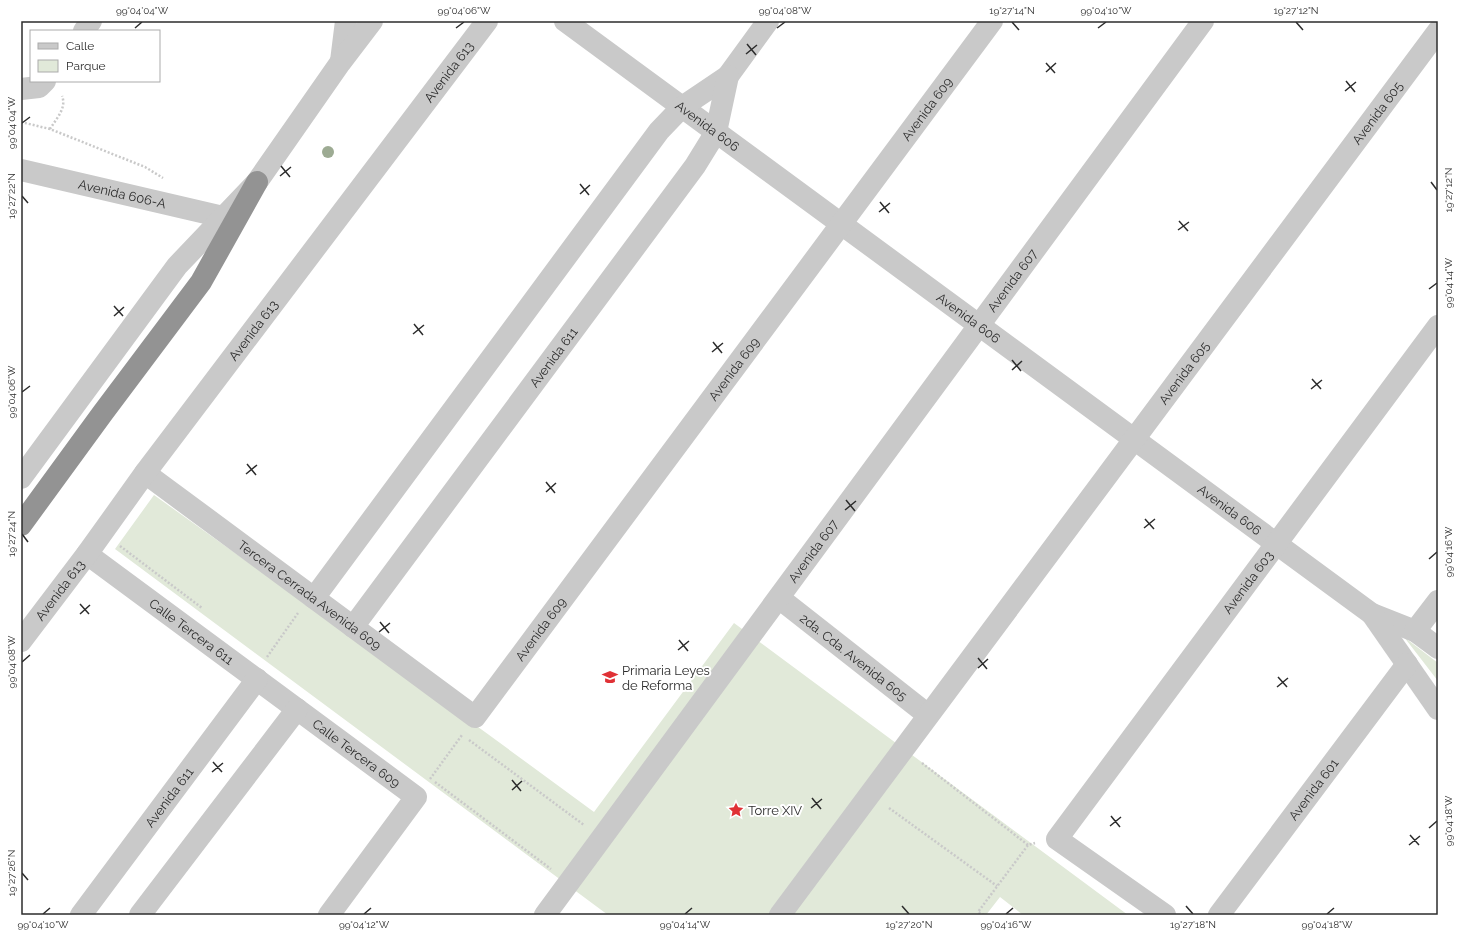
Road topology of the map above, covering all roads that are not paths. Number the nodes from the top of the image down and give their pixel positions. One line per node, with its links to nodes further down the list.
1 (91, 21): 9 (street)
2 (346, 21): 11 (street)
3 (372, 21): 11 (street)
4 (487, 21): 22 (street, Avenida 613)
5 (565, 21): 13 (street, Avenida 606)
6 (768, 21): 12 (street, Avenida 611)
7 (992, 21): 18 (street, Avenida 609)
8 (1203, 21): 19 (street, Avenida 607)
9 (85, 30)
10 (1438, 31): 21 (street, Avenida 605)
11 (340, 63): 16 (street)
12 (728, 76): 13 (street, Avenida 611); 14 (street, Avenida 611)
13 (682, 107): 14 (street, Avenida 606); 27 (street, Avenida 611)
14 (716, 132): 18 (street, Avenida 606); 31 (street, Avenida 611)
15 (21, 170): 17 (street, Avenida 606-A)
16 (257, 182): 17 (street); 24 (highway)
17 (224, 217): 23 (street)
18 (841, 224): 19 (street, Avenida 606); 40 (street, Avenida 609)
19 (979, 325): 21 (street, Avenida 606); 28 (street, Avenida 607)
20 (1438, 326): 25 (street, Avenida 603)
21 (1134, 439): 25 (street, Avenida 606); 39 (street, Avenida 605)
22 (145, 473): 26 (street, Avenida 613); 27 (street, Tercera Cerrada Avenida 609)
23 (21, 478)
24 (21, 525)
25 (1276, 543): 30 (street, Avenida 606); 46 (street, Avenida 603)
26 (87, 554): 33 (street, Avenida 613); 36 (street, Calle Tercera 611)
27 (314, 598): 31 (street, Tercera Cerrada Avenida 609)
28 (779, 598): 39 (street, 2da. Cda. Avenida 605); 44 (street, Avenida 607)
29 (1438, 601): 32 (street)
30 (1372, 614): 32 (street, Avenida 606); 35 (street, Avenida 606)
31 (353, 627): 40 (street, Tercera Cerrada Avenida 609)
32 (1415, 631): 34 (street, Avenida 606)
33 (21, 641)
34 (1438, 648)
35 (1407, 664): 38 (street, Avenida 606); 47 (street, Avenida 601)
36 (257, 679): 37 (street, Calle Tercera 611); 41 (street, Avenida 611)
37 (297, 709): 42 (street); 43 (street, Calle Tercera 609)
38 (1438, 709)
39 (928, 715): 45 (street, Avenida 605)
40 (475, 718)
41 (81, 915)
42 (140, 915)
43 (329, 915)
44 (545, 915)
45 (780, 915)
46 (1165, 915)
47 (1219, 915)

